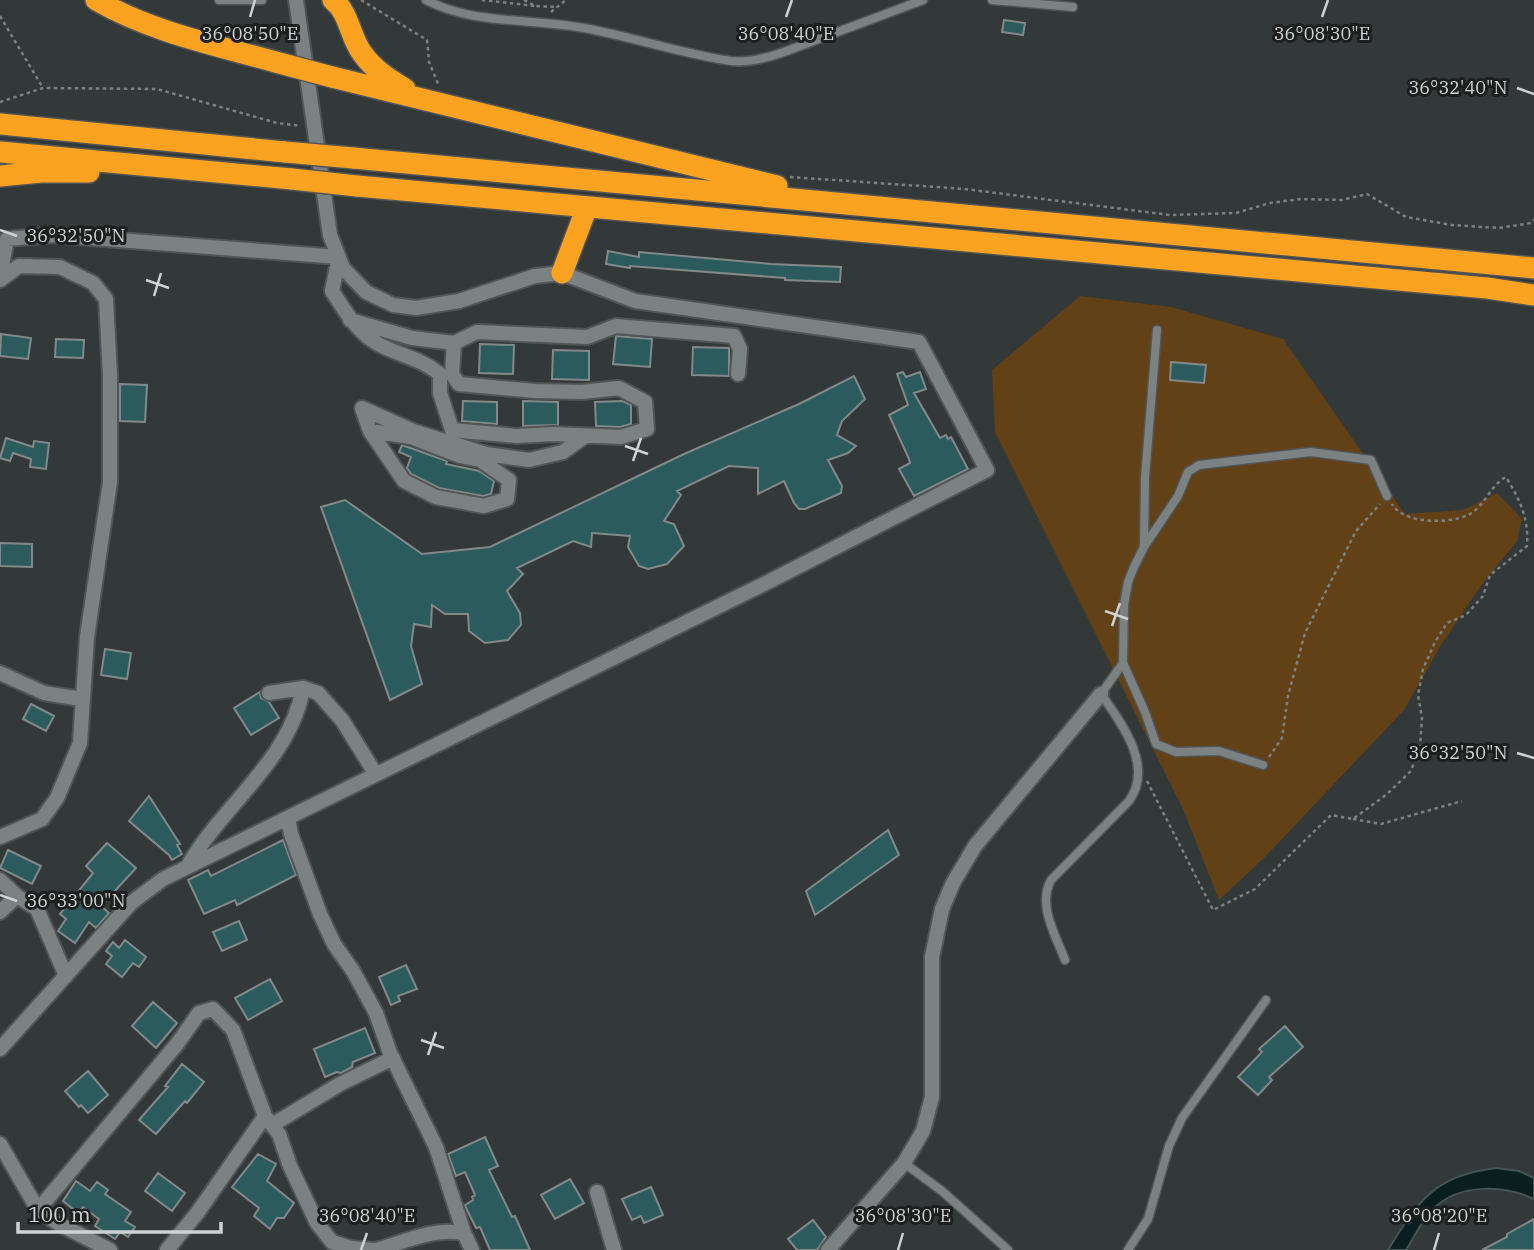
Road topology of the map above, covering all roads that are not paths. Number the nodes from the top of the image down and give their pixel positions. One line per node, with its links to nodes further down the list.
1 (96, 0): 10 (highway, bridge)
2 (219, 0): 3 (lane)
3 (262, 0)
4 (296, 0): 18 (street)
5 (333, 0): 10 (highway)
6 (426, 0): 7 (lane)
7 (923, 0)
8 (992, 0): 9 (lane)
9 (1073, 6)
10 (418, 98): 16 (highway)
11 (0, 124): 16 (highway, bridge)
12 (0, 152): 14 (highway)
13 (0, 176): 14 (highway)
14 (285, 179): 15 (highway, bridge)
15 (587, 207): 20 (highway); 22 (highway)
16 (1116, 228): 19 (highway)
17 (4, 241): 18 (street); 21 (street)
18 (339, 257): 20 (street); 23 (street)
19 (1534, 268)
20 (562, 273): 38 (street)
21 (0, 278): 36 (street)
22 (1534, 295)
23 (350, 320): 25 (street); 28 (street)
24 (1157, 330): 30 (lane)
25 (454, 343): 26 (street); 28 (street)
26 (738, 374)
27 (370, 431): 27 (street); 28 (street)
28 (585, 436)
29 (1387, 496): 30 (lane)
30 (1144, 547): 31 (lane)
31 (1123, 663): 35 (lane); 37 (lane)
32 (0, 673): 36 (street)
33 (303, 688): 34 (street); 38 (street); 41 (street)
34 (269, 693)
35 (1101, 694): 45 (lane); 52 (street)
36 (81, 699): 40 (street)
37 (1263, 765)
38 (375, 773): 39 (street)
39 (288, 818): 41 (street); 49 (street)
40 (1, 838)
41 (189, 864): 46 (street)
42 (0, 880): 43 (street)
43 (17, 896): 44 (street); 46 (street)
44 (0, 912)
45 (1065, 960)
46 (65, 976): 48 (street)
47 (1266, 1000): 63 (lane)
48 (0, 1049)
49 (393, 1058): 50 (street); 55 (street)
50 (269, 1120): 54 (street); 57 (street); 58 (street)
51 (0, 1144): 54 (street)
52 (904, 1163): 61 (street); 62 (lane)
53 (597, 1192): 60 (street)
54 (38, 1210): 56 (street)
55 (464, 1233): 58 (street); 59 (street)
56 (110, 1250)
57 (167, 1250)
58 (375, 1250)
59 (472, 1250)
60 (614, 1250)
61 (828, 1250)
62 (1008, 1250)
63 (1128, 1250)

